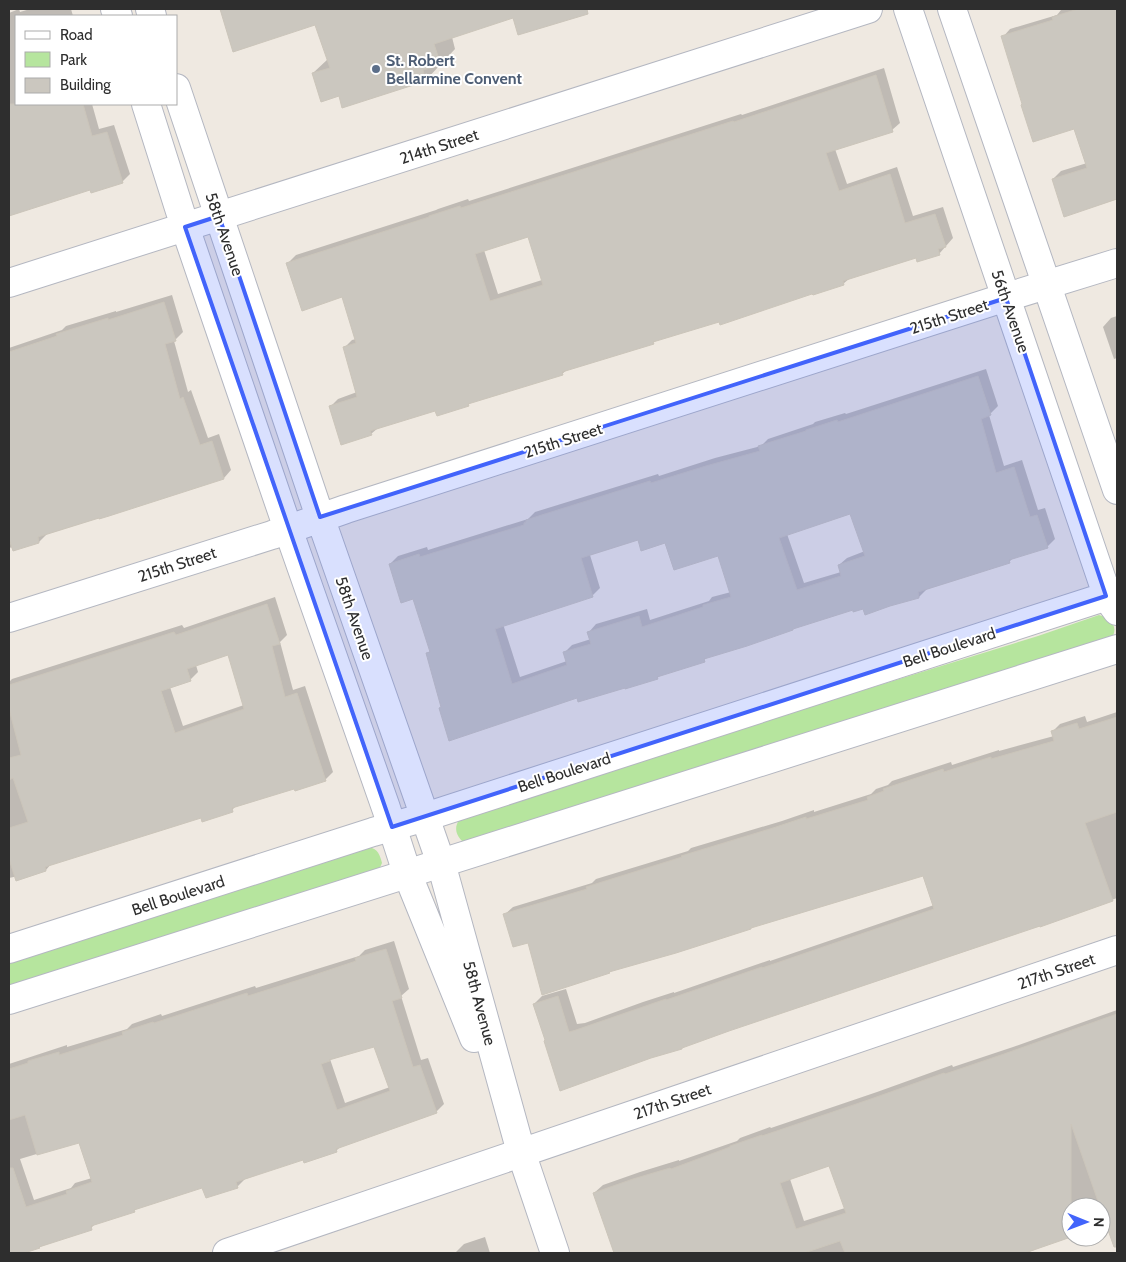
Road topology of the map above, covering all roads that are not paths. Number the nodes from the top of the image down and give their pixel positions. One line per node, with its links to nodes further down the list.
1 (868, 9): 6 (street, 214th Street)
2 (908, 9): 11 (street, 56th Avenue)
3 (952, 9): 10 (street)
4 (178, 94): 6 (street, 58th Avenue)
5 (146, 105): 7 (street, 58th Avenue)
6 (219, 216): 7 (street, 214th Street); 13 (street, 58th Avenue)
7 (185, 227): 9 (street, 214th Street); 14 (street, 58th Avenue)
8 (1117, 263): 10 (street, 215th Street)
9 (9, 283)
10 (1047, 285): 11 (street, 215th Street); 12 (street)
11 (1006, 298): 13 (street, 215th Street); 15 (street, 56th Avenue)
12 (1117, 490)
13 (320, 518): 14 (street, 215th Street); 18 (street, 58th Avenue)
14 (288, 529): 16 (street, 215th Street); 19 (street, 58th Avenue)
15 (1114, 600): 18 (street, Bell Boulevard)
16 (9, 618)
17 (1117, 649): 20 (street)
18 (425, 817): 19 (street, Bell Boulevard); 20 (street, 58th Avenue)
19 (392, 826): 21 (street, 58th Avenue); 22 (street, Bell Boulevard)
20 (441, 862): 21 (street); 25 (street, 58th Avenue)
21 (407, 874): 24 (street); 25 (street, 58th Avenue)
22 (9, 949)
23 (1117, 950): 25 (street, 217th Street)
24 (9, 1000)
25 (521, 1152): 26 (street, 217th Street); 27 (street, 58th Avenue)
26 (227, 1253)
27 (555, 1253)

